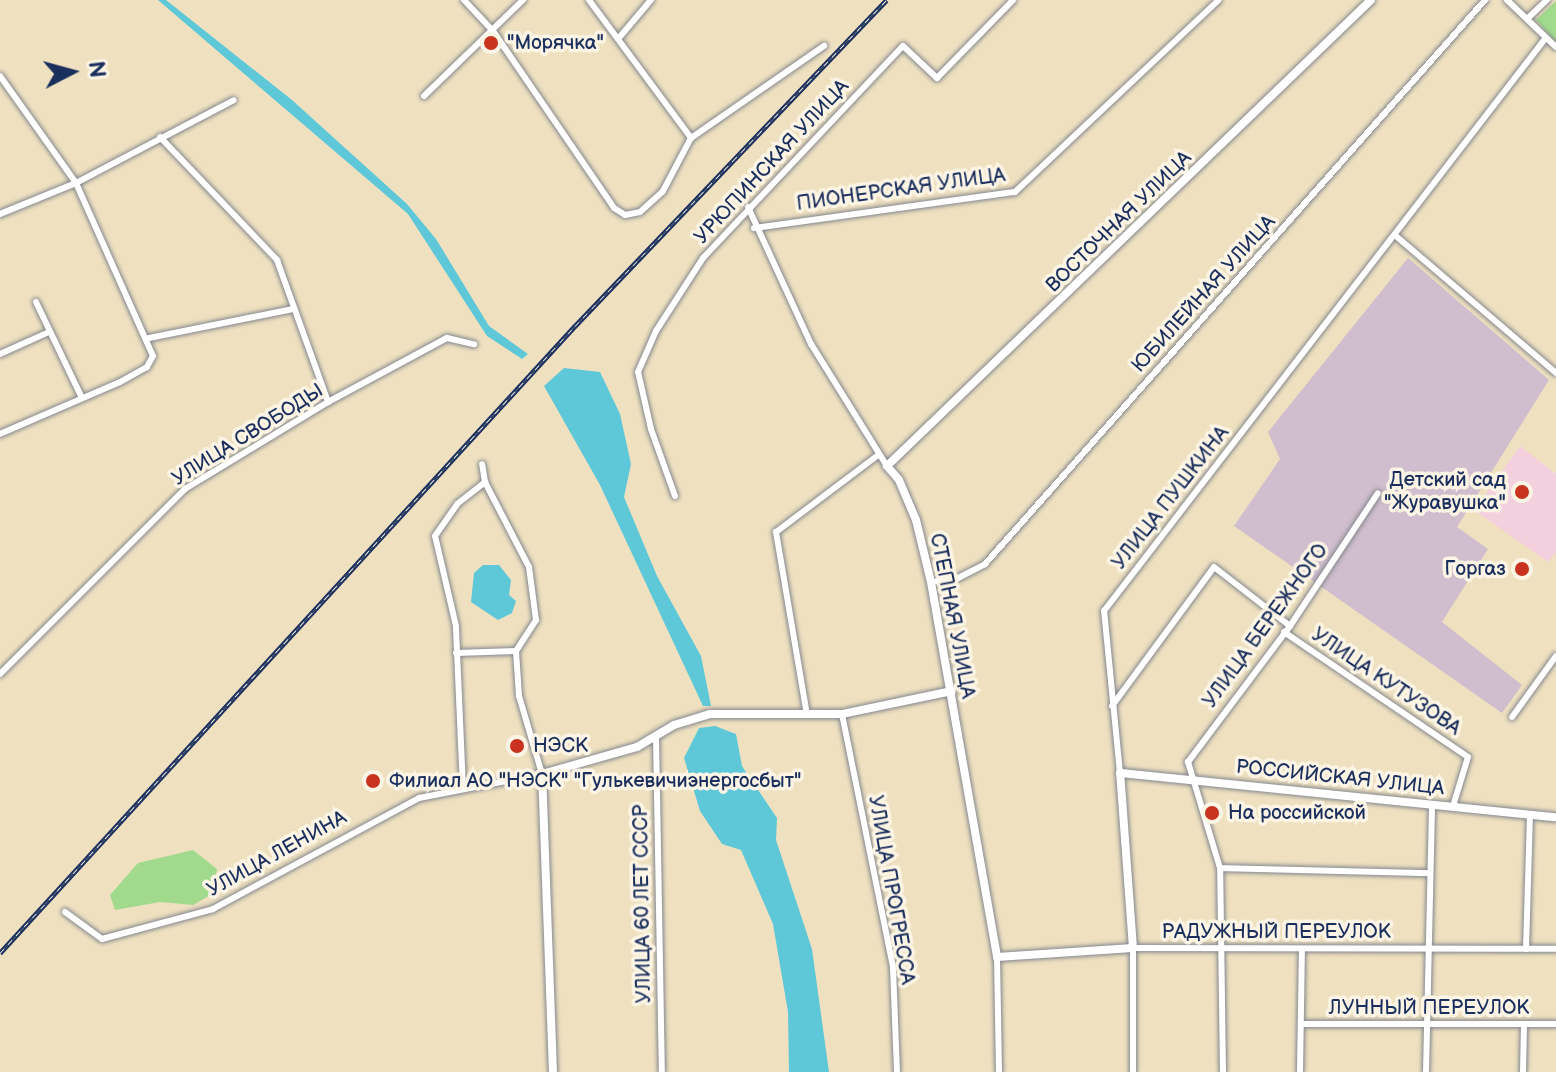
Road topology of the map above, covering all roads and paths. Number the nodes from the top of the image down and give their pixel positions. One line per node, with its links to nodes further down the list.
1 (464, 0): 12 (street)
2 (523, 0): 12 (street)
3 (589, 0): 13 (street)
4 (651, 0): 13 (street)
5 (1013, 0): 23 (street, УРЮПИНСКАЯ УЛИЦА)
6 (1219, 0): 25 (street, ПИОНЕРСКАЯ УЛИЦА)
7 (1371, 0): 39 (street, ВОСТОЧНАЯ УЛИЦА)
8 (1485, 0): 43 (street, ЮБИЛЕЙНАЯ УЛИЦА)
9 (1507, 0): 11 (street)
10 (1547, 0): 11 (street)
11 (1527, 19): 14 (street)
12 (493, 31): 18 (street); 21 (street)
13 (618, 39): 21 (street)
14 (1545, 39): 16 (street); 26 (street, УЛИЦА ПУШКИНА)
15 (824, 46): 21 (street)
16 (1556, 47)
17 (0, 76): 22 (street)
18 (424, 96)
19 (234, 100): 20 (street)
20 (160, 137): 22 (street); 28 (street)
21 (691, 138)
22 (76, 183): 24 (street); 30 (street)
23 (748, 207): 25 (street, СТЕПНАЯ УЛИЦА); 42 (street, УРЮПИНСКАЯ УЛИЦА)
24 (0, 214)
25 (754, 228): 37 (street, СТЕПНАЯ УЛИЦА)
26 (1397, 237): 33 (street); 51 (street, УЛИЦА ПУШКИНА)
27 (36, 302): 29 (street)
28 (293, 309): 30 (street); 35 (street)
29 (49, 332): 32 (street); 34 (street)
30 (149, 338): 34 (street)
31 (474, 344): 35 (street, УЛИЦА СВОБОДЫ)
32 (0, 354)
33 (1556, 373)
34 (82, 398): 36 (street)
35 (328, 402): 49 (street, УЛИЦА СВОБОДЫ)
36 (0, 434)
37 (877, 456): 39 (street, СТЕПНАЯ УЛИЦА); 53 (street)
38 (482, 464): 40 (street)
39 (887, 466): 43 (street, СТЕПНАЯ УЛИЦА)
40 (485, 482): 46 (street); 47 (street)
41 (1378, 493): 44 (street, УЛИЦА БЕРЕЖНОГО)
42 (675, 496)
43 (931, 582): 50 (street, СТЕПНАЯ УЛИЦА)
44 (1290, 626): 45 (street, УЛИЦА БЕРЕЖНОГО); 51 (street, УЛИЦА КУТУЗОВА)
45 (1284, 632): 58 (street, УЛИЦА БЕРЕЖНОГО); 61 (street, УЛИЦА КУТУЗОВА)
46 (516, 651): 47 (street); 57 (street)
47 (456, 653): 59 (street)
48 (1556, 656): 54 (street)
49 (0, 674)
50 (952, 691): 52 (street, УЛИЦА ЛЕНИНА); 73 (street, СТЕПНАЯ УЛИЦА)
51 (1112, 706): 56 (street, УЛИЦА ПУШКИНА)
52 (842, 714): 53 (street, УЛИЦА ЛЕНИНА); 80 (street, УЛИЦА ПРОГРЕССА)
53 (808, 717): 55 (street, УЛИЦА ЛЕНИНА)
54 (1512, 717)
55 (656, 736): 57 (street, УЛИЦА ЛЕНИНА); 79 (street, УЛИЦА 60 ЛЕТ СССР)
56 (1120, 773): 58 (street, РОССИЙСКАЯ УЛИЦА); 67 (street, УЛИЦА ПУШКИНА)
57 (542, 774): 59 (street, УЛИЦА ЛЕНИНА); 78 (street)
58 (1189, 779): 60 (street, РОССИЙСКАЯ УЛИЦА); 64 (street)
59 (463, 789): 66 (street, УЛИЦА ЛЕНИНА)
60 (1432, 804): 61 (street, РОССИЙСКАЯ УЛИЦА); 65 (street)
61 (1453, 806): 62 (street, РОССИЙСКАЯ УЛИЦА)
62 (1530, 814): 63 (street, РОССИЙСКАЯ УЛИЦА); 71 (street)
63 (1555, 815)
64 (1220, 868): 65 (street); 68 (street)
65 (1428, 873): 69 (street)
66 (65, 912)
67 (1133, 948): 68 (street, РАДУЖНЫЙ ПЕРЕУЛОК); 73 (street, РАДУЖНЫЙ ПЕРЕУЛОК); 82 (street, УЛИЦА ПУШКИНА)
68 (1223, 948): 70 (street, РАДУЖНЫЙ ПЕРЕУЛОК); 83 (street)
69 (1427, 948): 70 (street, РАДУЖНЫЙ ПЕРЕУЛОК); 71 (street, РАДУЖНЫЙ ПЕРЕУЛОК); 75 (street)
70 (1302, 949): 74 (street)
71 (1526, 949): 72 (street, РАДУЖНЫЙ ПЕРЕУЛОК)
72 (1556, 949)
73 (997, 957): 81 (street, СТЕПНАЯ УЛИЦА)
74 (1301, 1024): 75 (street, ЛУННЫЙ ПЕРЕУЛОК); 84 (street)
75 (1426, 1024): 76 (street, ЛУННЫЙ ПЕРЕУЛОК); 85 (street)
76 (1524, 1024): 77 (street, ЛУННЫЙ ПЕРЕУЛОК); 86 (street)
77 (1556, 1024)
78 (553, 1072)
79 (662, 1072)
80 (897, 1072)
81 (999, 1072)
82 (1133, 1072)
83 (1223, 1072)
84 (1300, 1072)
85 (1426, 1072)
86 (1523, 1072)

